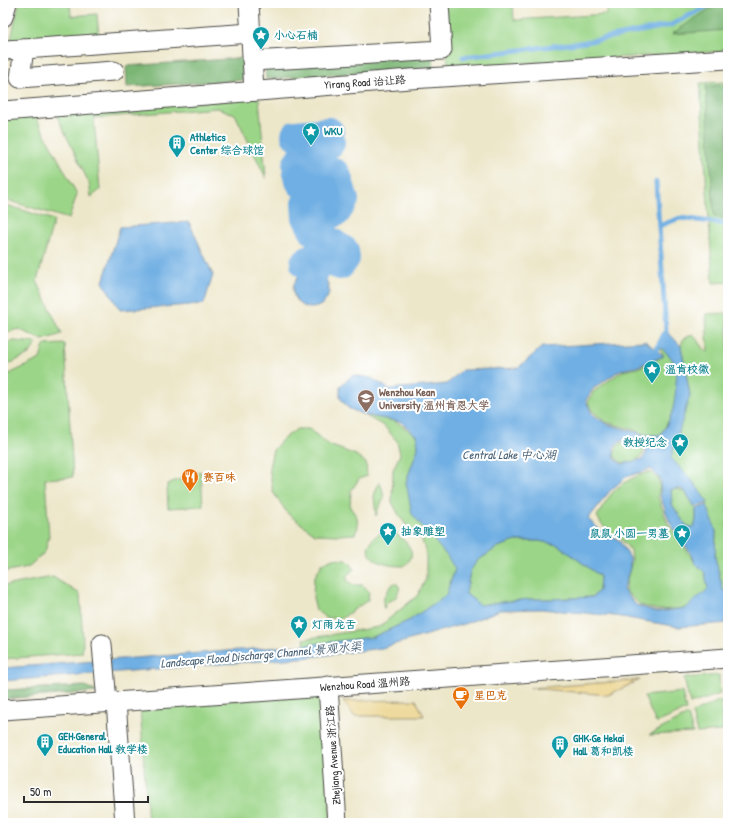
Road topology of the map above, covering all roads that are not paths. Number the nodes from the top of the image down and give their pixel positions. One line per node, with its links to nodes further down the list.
1 (7, 3): 4 (street)
2 (249, 3): 5 (street)
3 (439, 3): 9 (street)
4 (3, 17)
5 (251, 33): 6 (street); 9 (street)
6 (24, 49): 7 (street); 10 (street)
7 (3, 50)
8 (728, 59): 11 (street, Yirang Road 诒让路)
9 (252, 62): 11 (street)
10 (114, 71)
11 (254, 91): 12 (street, Yirang Road 诒让路)
12 (3, 111)
13 (102, 644): 16 (street)
14 (728, 658): 15 (street, Wenzhou Road 温州路)
15 (328, 686): 16 (street, Wenzhou Road 温州路); 19 (street, Zhejiang Avenue 浙江路)
16 (110, 702): 17 (street, Wenzhou Road 温州路); 18 (street)
17 (3, 710)
18 (125, 823)
19 (337, 823)

